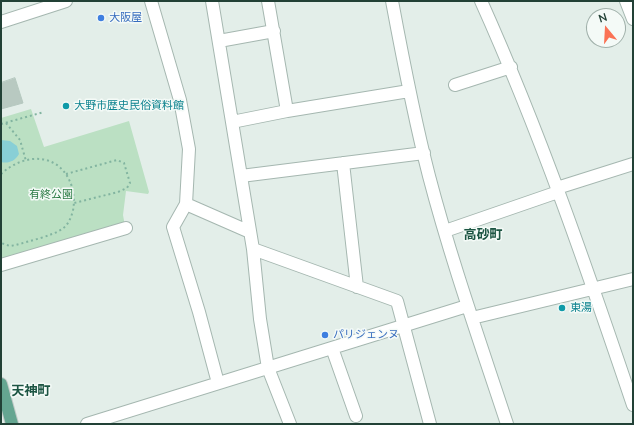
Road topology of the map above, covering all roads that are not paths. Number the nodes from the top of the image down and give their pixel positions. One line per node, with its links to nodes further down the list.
1 (66, 1): 9 (street)
2 (151, 1): 22 (street)
3 (212, 1): 11 (street)
4 (268, 1): 10 (street)
5 (392, 1): 14 (street)
6 (481, 1): 12 (street)
7 (626, 1): 8 (street)
8 (633, 19)
9 (1, 22)
10 (274, 32): 11 (street); 15 (street)
11 (219, 42): 16 (street)
12 (511, 67): 13 (street); 21 (street)
13 (455, 85)
14 (409, 91): 15 (street); 17 (street)
15 (287, 111): 16 (street)
16 (232, 122): 20 (street)
17 (424, 153): 18 (street); 24 (street)
18 (343, 164): 20 (street); 29 (street)
19 (633, 164): 21 (street)
20 (241, 176): 25 (street)
21 (557, 190): 24 (street); 30 (street)
22 (186, 204): 25 (street); 36 (street)
23 (126, 228): 27 (street)
24 (445, 231): 31 (street)
25 (250, 232): 26 (street)
26 (253, 249): 29 (street); 35 (street)
27 (1, 265)
28 (633, 279): 30 (street)
29 (357, 287): 33 (street)
30 (594, 289): 32 (street); 38 (street)
31 (467, 306): 32 (street); 33 (street)
32 (472, 318): 44 (street)
33 (404, 325): 34 (street); 43 (street)
34 (332, 348): 35 (street); 39 (street)
35 (268, 368): 36 (street); 42 (street)
36 (218, 383): 41 (street)
37 (1, 384): 40 (main road)
38 (633, 405)
39 (356, 416)
40 (12, 424)
41 (87, 424)
42 (290, 424)
43 (430, 424)
44 (507, 424)

